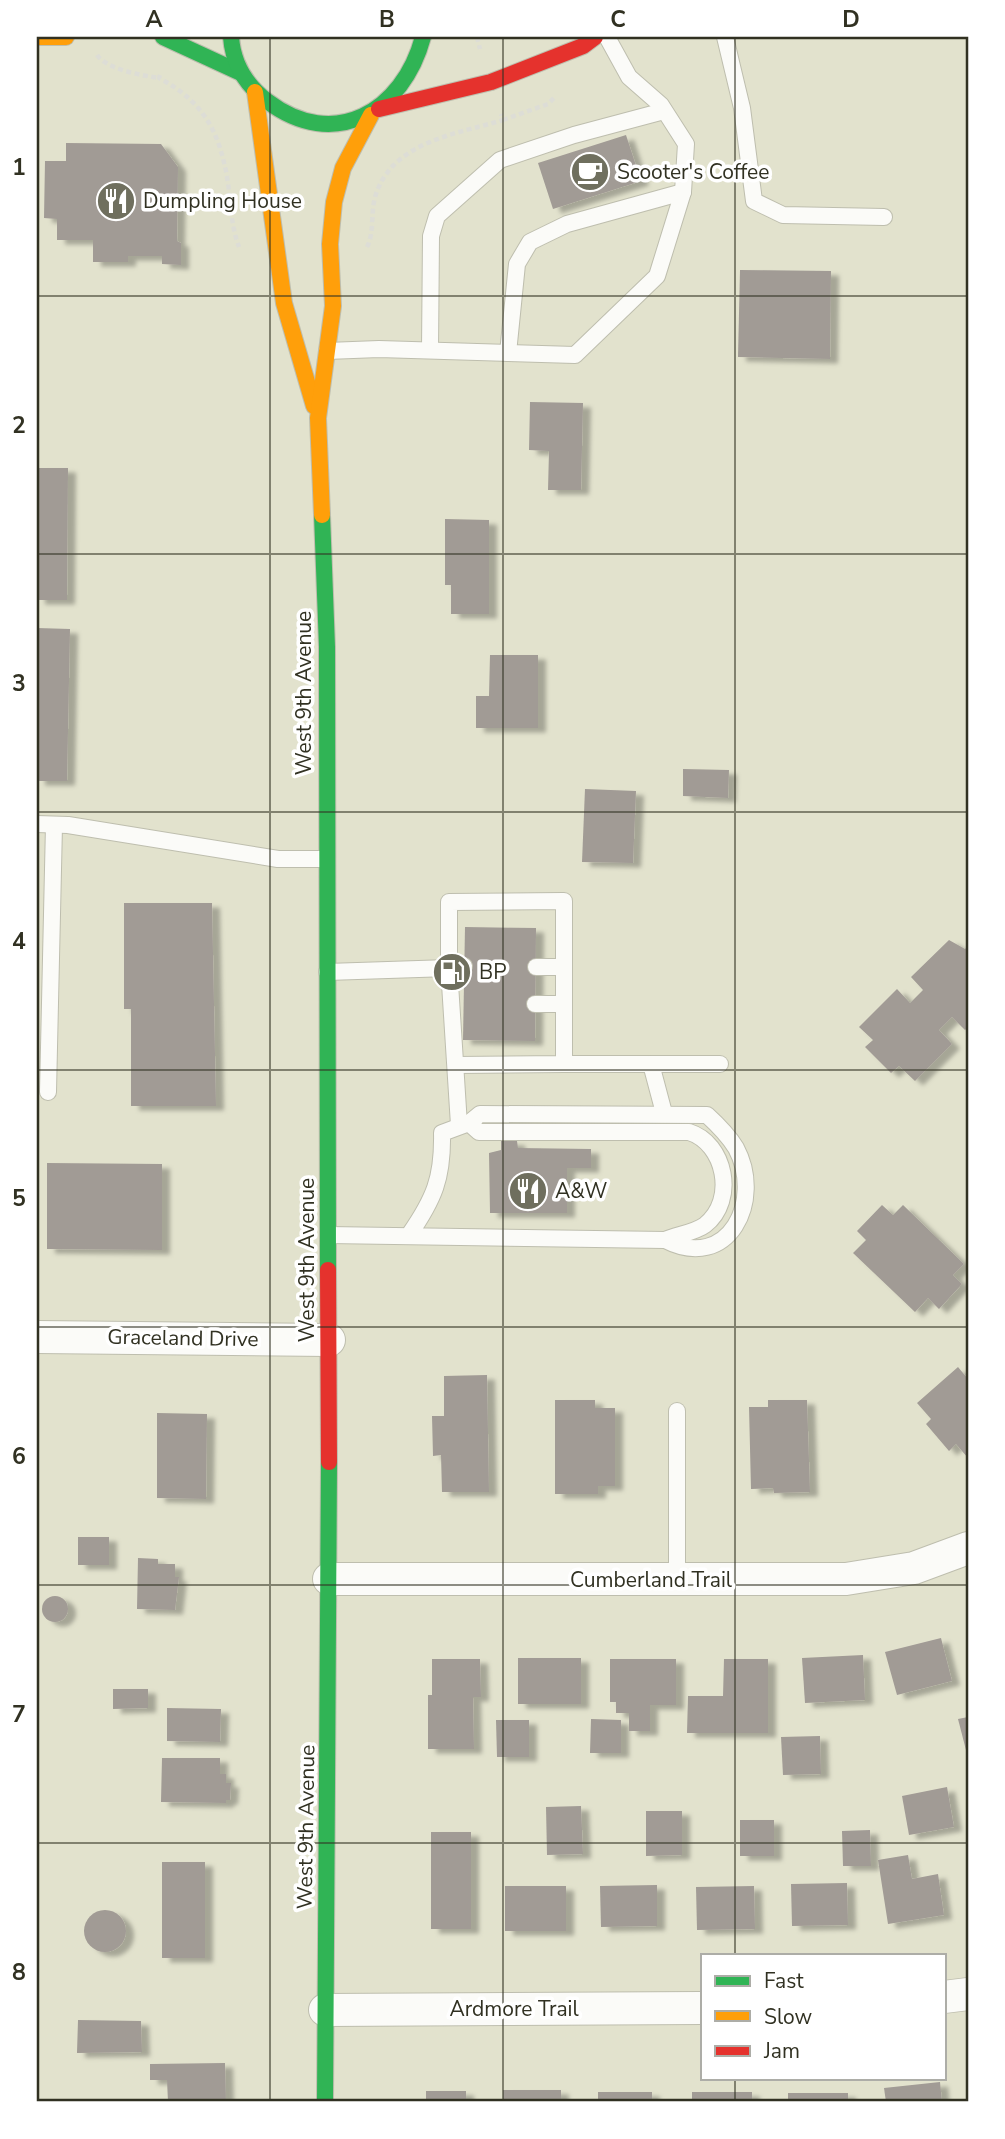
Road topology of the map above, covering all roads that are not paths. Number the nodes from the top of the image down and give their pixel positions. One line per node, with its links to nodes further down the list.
1 (37, 37): 2 (main road)
2 (66, 37)
3 (163, 37): 9 (main road)
4 (231, 37): 9 (main road)
5 (423, 37): 12 (main road)
6 (595, 37): 12 (main road)
7 (607, 37): 11 (lane)
8 (725, 37): 14 (lane)
9 (241, 73): 10 (main road)
10 (256, 92): 12 (main road); 18 (main road, West 9th Avenue)
11 (664, 111): 13 (lane); 15 (lane)
12 (375, 112): 16 (main road, West 9th Avenue)
13 (683, 191): 17 (lane); 17 (lane)
14 (884, 217)
15 (430, 350): 16 (lane); 17 (lane)
16 (327, 351): 18 (main road, West 9th Avenue)
17 (508, 353)
18 (318, 418): 21 (main road, West 9th Avenue)
19 (37, 824): 20 (lane)
20 (54, 825): 21 (lane); 32 (lane)
21 (326, 859): 25 (main road, West 9th Avenue)
22 (457, 967): 24 (lane); 25 (lane); 31 (lane)
23 (536, 967): 24 (lane)
24 (564, 967): 27 (lane)
25 (327, 972): 35 (main road, West 9th Avenue)
26 (535, 1004): 27 (lane)
27 (565, 1004): 28 (lane)
28 (564, 1064): 29 (lane); 31 (lane)
29 (651, 1064): 30 (lane); 33 (lane)
30 (720, 1064)
31 (457, 1065): 34 (lane)
32 (48, 1092)
33 (664, 1113): 34 (lane); 37 (lane)
34 (464, 1124): 36 (lane); 37 (lane)
35 (328, 1235): 36 (lane); 39 (main road, West 9th Avenue)
36 (410, 1235): 37 (lane)
37 (665, 1240)
38 (37, 1337): 39 (street, Graceland Drive)
39 (329, 1340): 42 (main road, West 9th Avenue)
40 (677, 1411): 43 (lane)
41 (968, 1548): 43 (street, Cumberland Trail)
42 (329, 1579): 43 (street, Cumberland Trail); 47 (main road, West 9th Avenue)
43 (677, 1580)
44 (968, 1994): 45 (street)
45 (946, 1997)
46 (701, 2008): 47 (street, Ardmore Trail)
47 (325, 2010): 48 (main road, West 9th Avenue)
48 (324, 2102)

